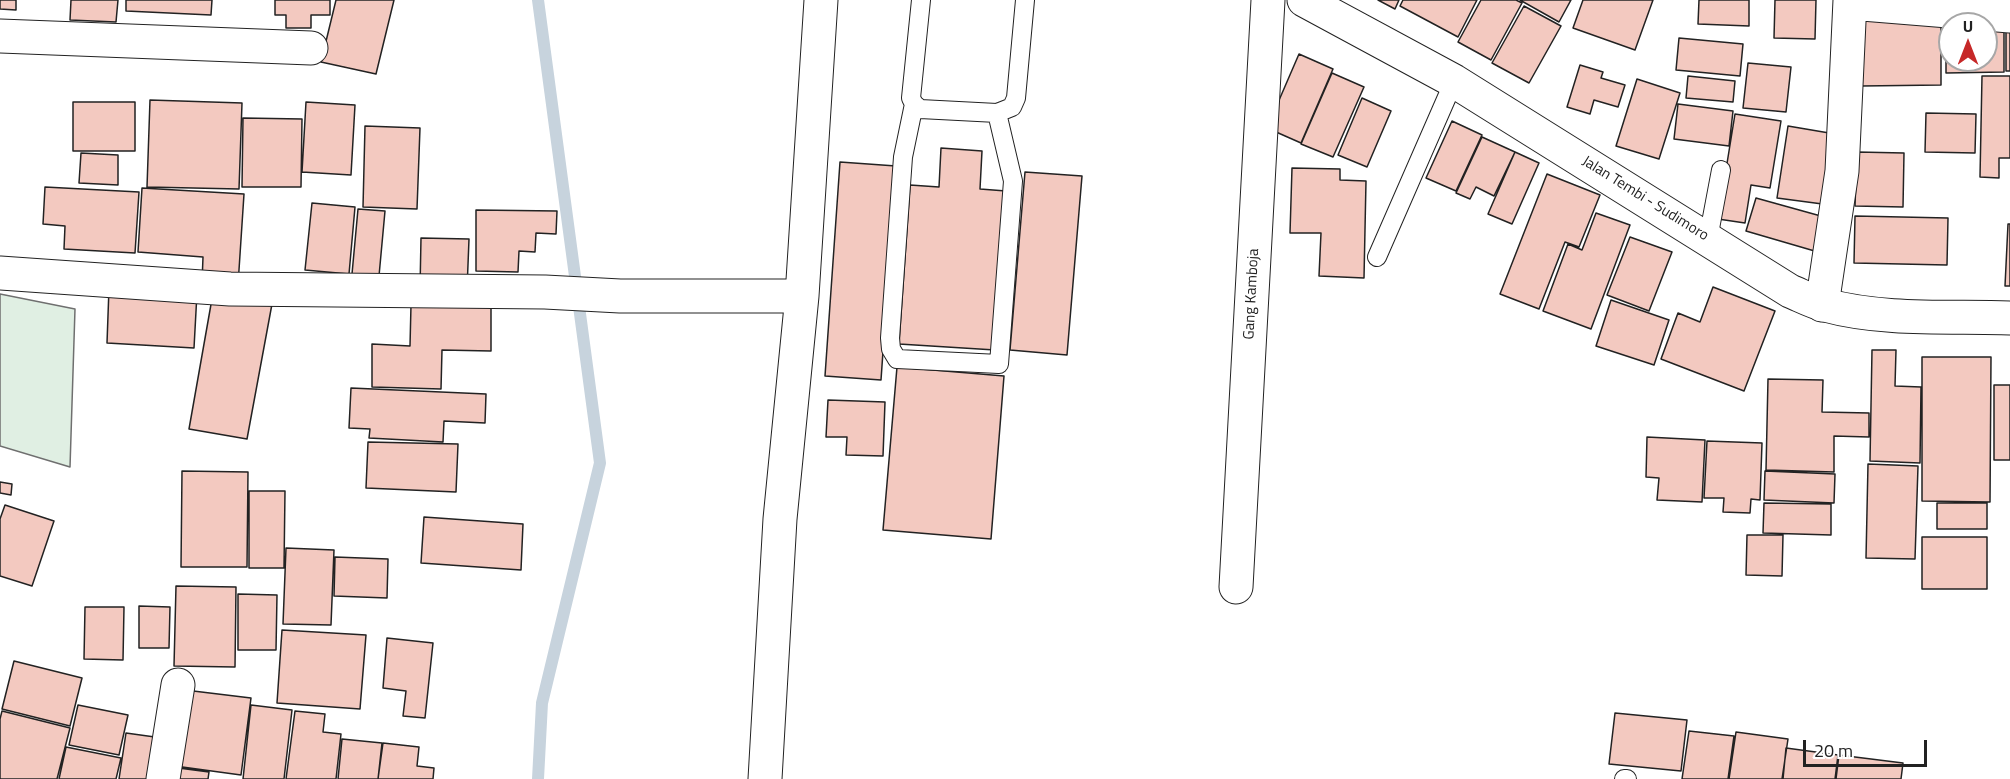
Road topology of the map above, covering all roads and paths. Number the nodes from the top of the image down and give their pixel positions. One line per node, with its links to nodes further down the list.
1 (821, 0): 17 (street)
2 (921, 0): 11 (lane)
3 (1025, 0): 12 (lane)
4 (1268, 0): 20 (street, Gang Kamboja)
5 (1304, 0): 10 (street, Jalan Tembi - Sudimoro)
6 (1850, 2): 7 (street); 18 (street)
7 (2010, 16)
8 (0, 36): 9 (street)
9 (311, 48)
10 (1454, 81): 14 (street, Jalan Tembi - Sudimoro); 15 (lane)
11 (914, 105): 12 (lane); 12 (lane)
12 (997, 113)
13 (1722, 170): 14 (lane)
14 (1708, 239): 18 (street, Jalan Tembi - Sudimoro)
15 (1377, 257)
16 (0, 273): 17 (street)
17 (802, 296): 23 (street)
18 (1822, 304): 19 (street, Jalan Tembi - Sudimoro)
19 (2010, 318)
20 (1236, 587)
21 (178, 685): 22 (street)
22 (163, 779)
23 (765, 779)

